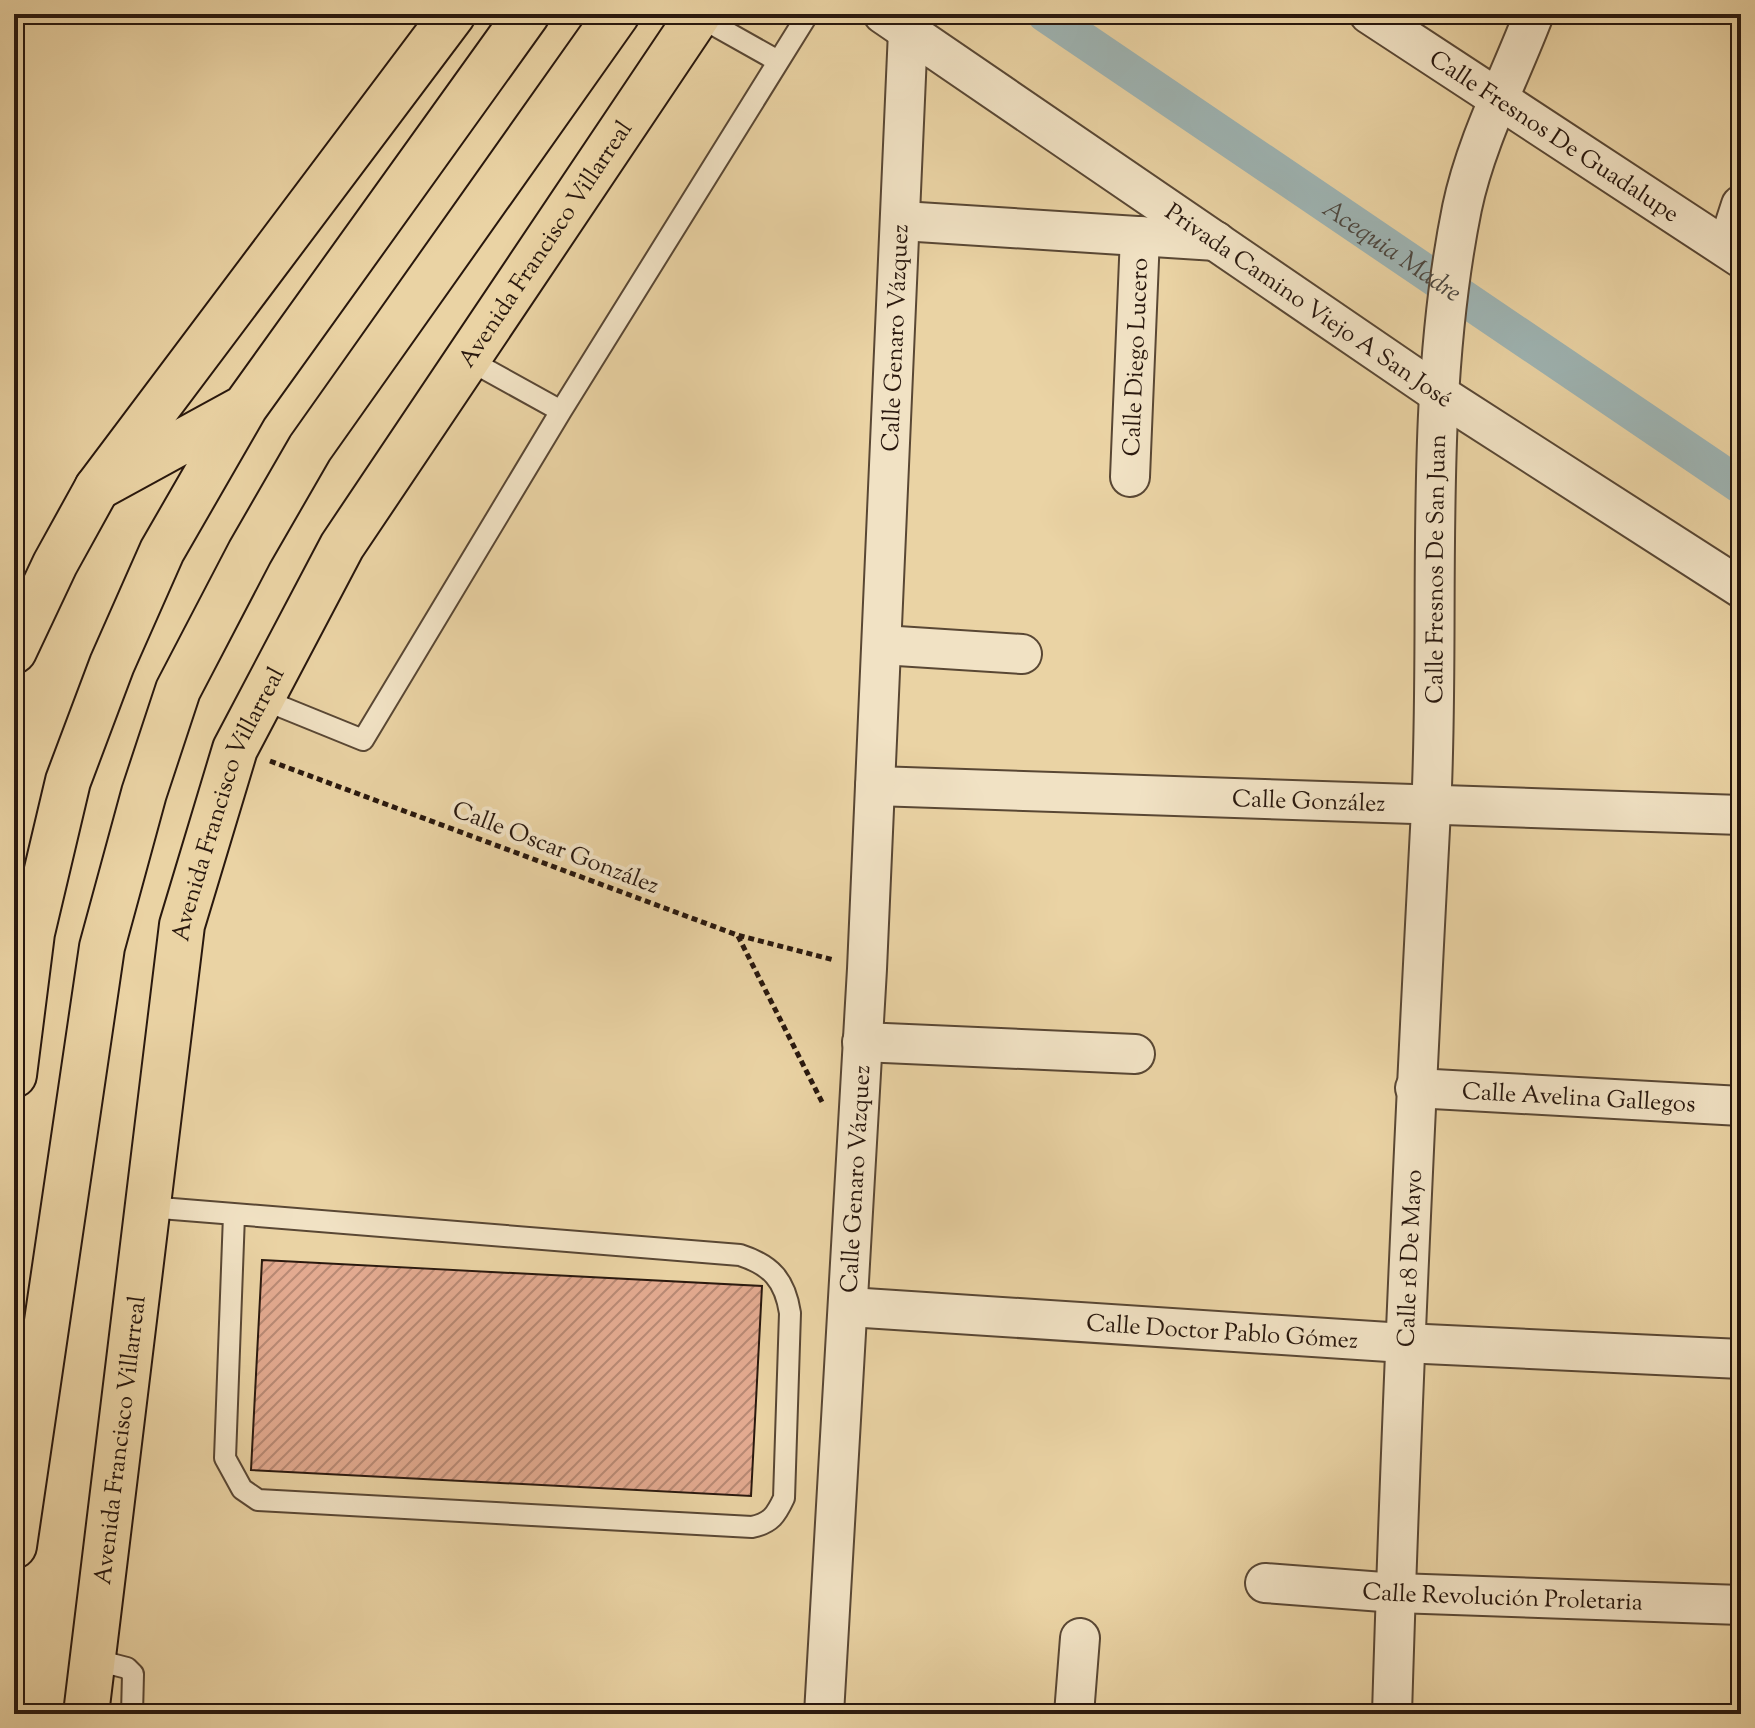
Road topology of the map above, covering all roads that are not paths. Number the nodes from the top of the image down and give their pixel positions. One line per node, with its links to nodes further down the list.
1 (453, 14): 21 (main road)
2 (527, 14): 18 (main road)
3 (617, 14): 40 (main road)
4 (808, 14): 9 (lane)
5 (1369, 14): 10 (street, Calle Fresnos De Guadalupe)
6 (1534, 14): 10 (street, Calle Fresnos De San Juan)
7 (698, 15): 9 (lane); 16 (main road, Avenida Francisco Villarreal)
8 (895, 23): 12 (street, Calle Genaro Vázquez); 14 (street, Privada Camino Viejo A San José)
9 (778, 61): 19 (lane)
10 (1501, 102): 15 (street, Calle Fresnos De Guadalupe); 17 (street, Calle Fresnos De San Juan)
11 (1741, 205): 15 (street)
12 (902, 221): 13 (street, Calle Diego Lucero); 23 (street, Calle Genaro Vázquez)
13 (1140, 236): 14 (street, Calle Diego Lucero); 20 (street, Calle Diego Lucero)
14 (1219, 241): 17 (street, Privada Camino Viejo A San José)
15 (1734, 253)
16 (467, 359): 19 (lane); 26 (main road, Avenida Francisco Villarreal)
17 (1439, 394): 22 (street, Privada Camino Viejo A San José); 28 (street, Calle Fresnos De San Juan)
18 (245, 407): 21 (main road); 32 (main road)
19 (561, 411): 26 (lane)
20 (1130, 477)
21 (97, 488): 24 (main road)
22 (1741, 588)
23 (882, 645): 25 (street); 27 (street, Calle Genaro Vázquez)
24 (14, 651)
25 (1022, 654)
26 (262, 699): 35 (main road, Avenida Francisco Villarreal)
27 (875, 786): 28 (street, Calle González); 30 (street, Calle Genaro Vázquez)
28 (1431, 804): 29 (street, Calle González); 33 (street, Calle 18 De Mayo)
29 (1741, 815)
30 (862, 1042): 31 (street); 37 (street, Calle Genaro Vázquez)
31 (1135, 1054)
32 (14, 1075)
33 (1415, 1088): 34 (street, Calle Avelina Gallegos); 38 (street, Calle 18 De Mayo)
34 (1741, 1106)
35 (148, 1207): 36 (lane); 45 (main road, Avenida Francisco Villarreal)
36 (234, 1215): 36 (lane)
37 (849, 1307): 38 (street, Calle Doctor Pablo Gómez); 48 (street, Calle Genaro Vázquez)
38 (1404, 1343): 39 (street, Calle Doctor Pablo Gómez); 42 (street, Calle 18 De Mayo)
39 (1741, 1359)
40 (14, 1546)
41 (1265, 1583): 42 (street, Calle Revolución Proletaria)
42 (1396, 1593): 43 (street, Calle Revolución Proletaria); 50 (street, Calle 18 De Mayo)
43 (1741, 1605)
44 (1080, 1638): 49 (street)
45 (92, 1659): 46 (main road, Avenida Francisco Villarreal); 47 (lane)
46 (86, 1714)
47 (132, 1714)
48 (824, 1714)
49 (1074, 1714)
50 (1392, 1714)

